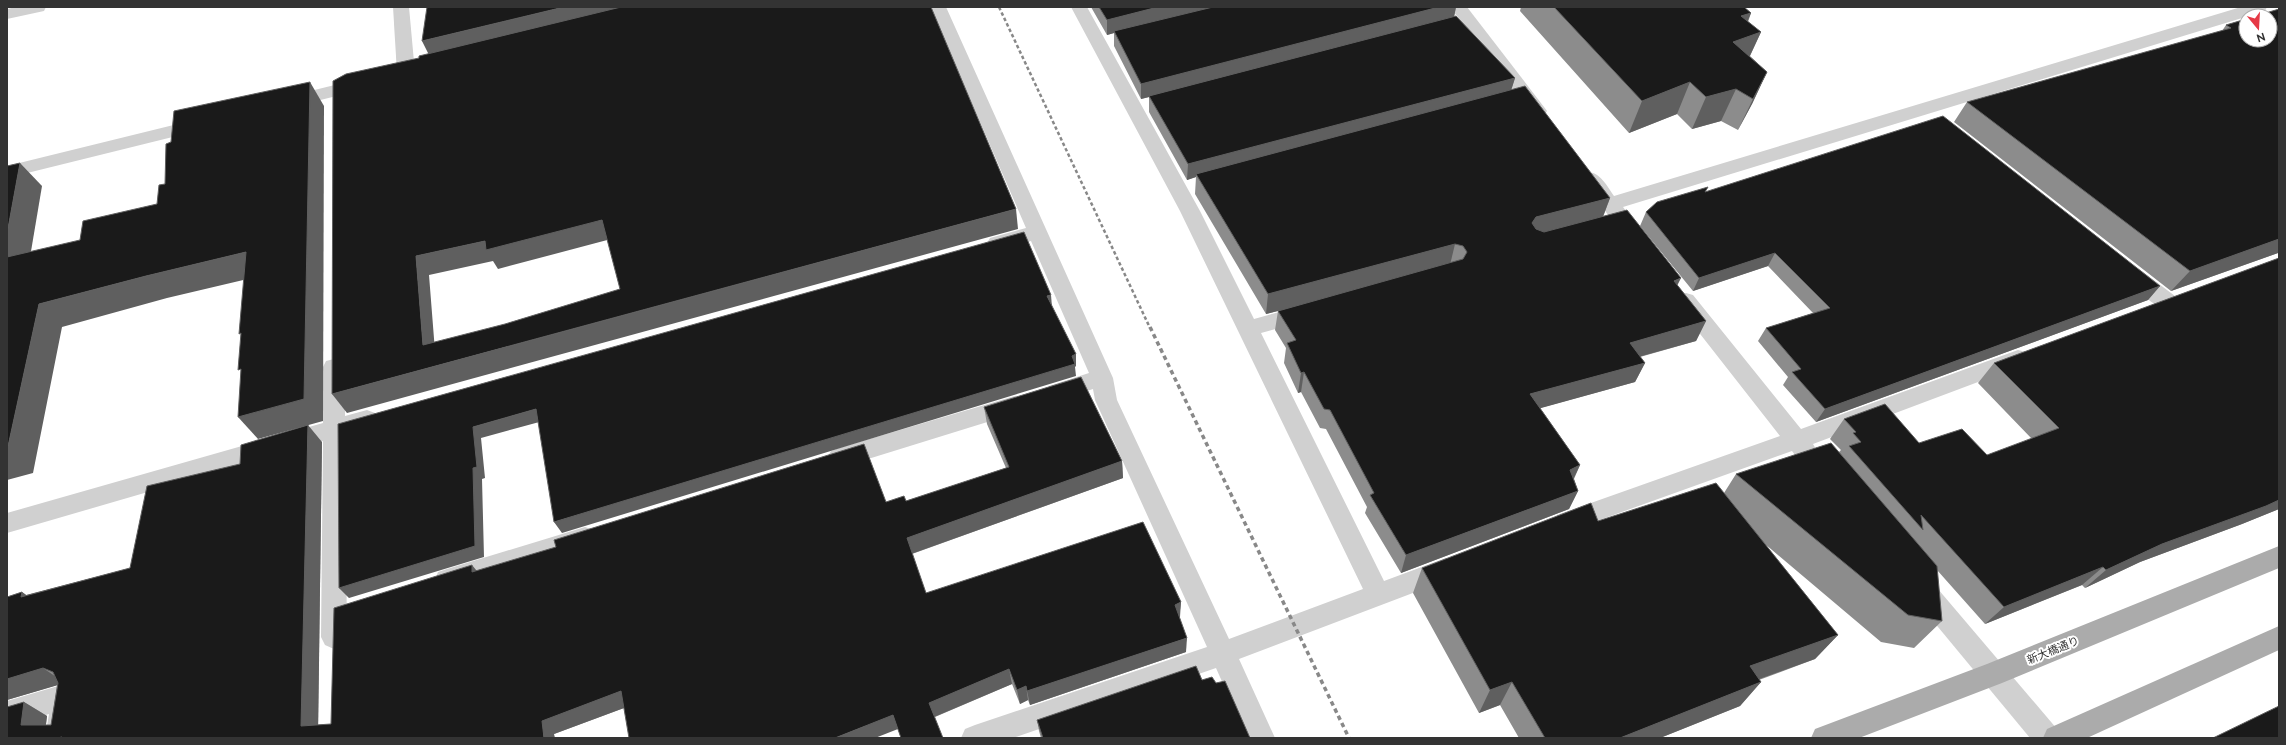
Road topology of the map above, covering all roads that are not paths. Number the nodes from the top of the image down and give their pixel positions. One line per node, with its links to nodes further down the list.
1 (38, 7): 6 (street)
2 (401, 7): 8 (street)
3 (938, 7): 20 (street)
4 (1079, 7): 29 (street)
5 (2259, 7): 10 (street)
6 (7, 14)
7 (1461, 18): 14 (street)
8 (334, 90): 9 (street); 11 (street)
9 (274, 106)
10 (1924, 110): 13 (street); 17 (street)
11 (334, 114)
12 (220, 119): 16 (street)
13 (1943, 124)
14 (1552, 128)
15 (1576, 160): 17 (street)
16 (7, 172)
17 (1610, 204): 18 (street)
18 (1624, 222): 19 (street); 22 (street)
19 (1602, 227)
20 (1038, 232): 21 (street); 32 (street)
21 (977, 249)
22 (1647, 251)
23 (2118, 263): 26 (street)
24 (1675, 286): 35 (street)
25 (2190, 294): 26 (street)
26 (2168, 302): 28 (street)
27 (1322, 308): 29 (street)
28 (2146, 310)
29 (1247, 329): 45 (street)
30 (334, 350): 34 (street)
31 (2035, 352): 35 (street)
32 (1102, 378): 37 (street); 49 (street)
33 (389, 413): 34 (street)
34 (334, 428): 38 (street); 47 (street)
35 (1797, 440): 36 (street); 39 (street)
36 (1817, 465)
37 (815, 466)
38 (7, 523)
39 (1548, 528)
40 (605, 531): 44 (street)
41 (2279, 557): 51 (main road, 新大橋通り)
42 (1467, 560): 45 (street)
43 (1909, 574): 51 (street)
44 (425, 587)
45 (1378, 595): 49 (street)
46 (357, 608): 47 (street)
47 (335, 615): 50 (street)
48 (2279, 638): 58 (main road)
49 (1224, 654): 54 (street); 55 (street)
50 (334, 661)
51 (1993, 674): 56 (main road, 新大橋通り); 57 (street)
52 (7, 714): 53 (street)
53 (59, 738)
54 (975, 738)
55 (1261, 738)
56 (1825, 738)
57 (2047, 738)
58 (2057, 738)

